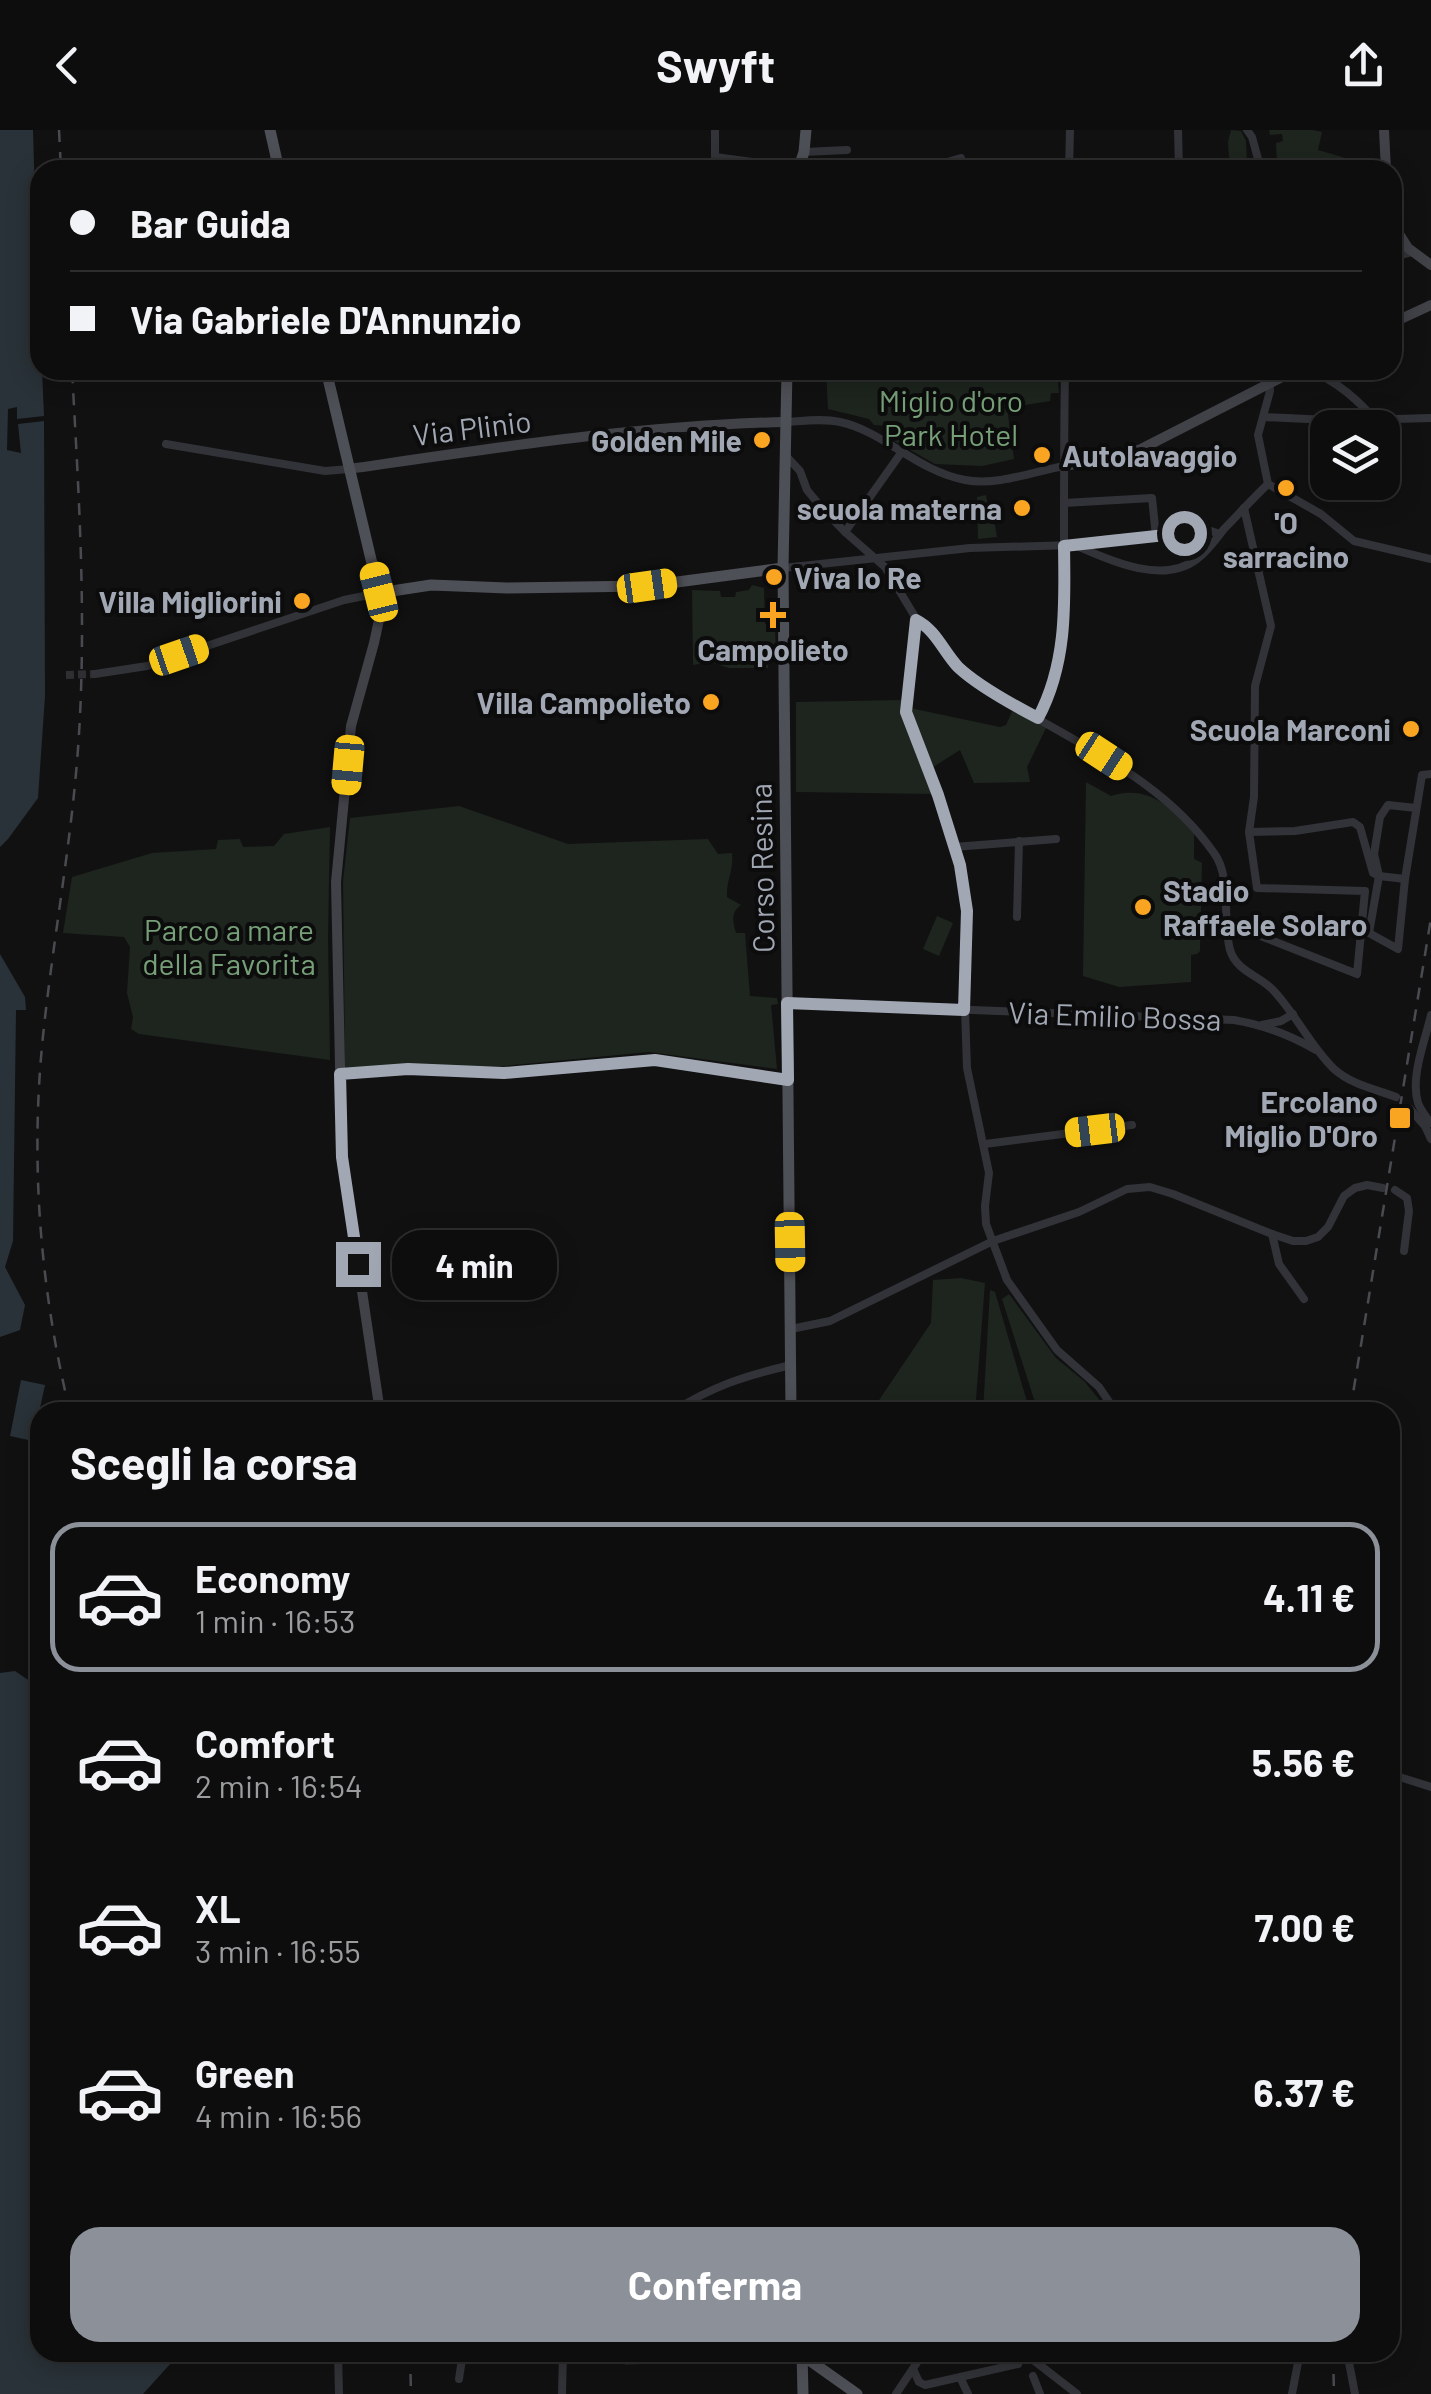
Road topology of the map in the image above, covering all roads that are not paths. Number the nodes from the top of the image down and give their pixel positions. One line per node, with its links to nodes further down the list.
1 (270, 130): 11 (main road)
2 (716, 130): 12 (street)
3 (806, 130): 9 (main road)
4 (1070, 130): 15 (street)
5 (1178, 130): 16 (street)
6 (1247, 130): 17 (street)
7 (1384, 130): 18 (street)
8 (847, 150): 9 (street)
9 (804, 152): 13 (main road)
10 (961, 158): 14 (street)
11 (277, 160)
12 (736, 160)
13 (801, 160)
14 (954, 160)
15 (1069, 160)
16 (1179, 160)
17 (1258, 160)
18 (1386, 160)
19 (1402, 240): 20 (street)
20 (1412, 252): 21 (street); 22 (street)
21 (1402, 254)
22 (1431, 266)
23 (1431, 305): 24 (street)
24 (1402, 318)
25 (328, 380): 42 (main road)
26 (788, 380): 37 (main road, Corso Resina)
27 (1065, 380): 41 (street)
28 (1270, 380): 31 (street)
29 (1276, 380): 31 (street)
30 (1332, 380): 32 (street)
31 (1270, 383): 33 (street); 41 (street)
32 (1367, 410)
33 (1264, 418): 35 (street); 43 (street)
34 (1431, 418): 36 (street)
35 (1310, 419)
36 (1400, 419)
37 (786, 422): 39 (street); 40 (main road, Corso Resina); 42 (street, Via Plinio)
38 (166, 444): 42 (street, Via Plinio)
39 (900, 453): 41 (street); 46 (street)
40 (786, 456): 46 (street); 52 (main road, Corso Resina)
41 (1064, 466): 44 (street)
42 (349, 469): 53 (main road)
43 (1268, 484): 45 (street); 51 (street)
44 (1064, 503): 48 (street); 49 (street)
45 (1244, 508): 47 (street); 59 (street)
46 (845, 532): 50 (street)
47 (1220, 534): 48 (street); 49 (street)
48 (1156, 536): 49 (street)
49 (1069, 545): 50 (street); 56 (street)
50 (874, 557): 52 (street); 54 (street)
51 (1431, 559)
52 (782, 568): 53 (main road); 67 (main road, Corso Resina)
53 (379, 592): 55 (street); 74 (street)
54 (916, 620): 56 (street); 62 (street)
55 (94, 674)
56 (1038, 718): 66 (street)
57 (1431, 774): 58 (street)
58 (1416, 808): 63 (street); 64 (street)
59 (1250, 832): 63 (street); 66 (street)
60 (1056, 840): 61 (street)
61 (1019, 841): 62 (street); 65 (street)
62 (954, 847): 68 (street)
63 (1379, 876): 64 (street); 64 (street)
64 (1406, 880)
65 (1018, 917)
66 (1226, 922): 70 (street)
67 (787, 1003): 68 (street, Via Emilio Bossa); 75 (main road, Corso Resina)
68 (964, 1010): 71 (street, Via Emilio Bossa); 81 (street)
69 (1431, 1015): 78 (street)
70 (1296, 1018): 71 (street, Via Emilio Bossa); 72 (street); 73 (street)
71 (1262, 1025): 72 (street, Via Emilio Bossa)
72 (1280, 1032): 73 (street, Via Emilio Bossa)
73 (1321, 1053): 76 (street)
74 (340, 1074): 75 (street); 90 (street)
75 (788, 1080): 88 (main road, Corso Resina)
76 (1396, 1098)
77 (1410, 1109): 80 (street)
78 (1431, 1123)
79 (1132, 1125): 81 (street)
80 (1431, 1139)
81 (985, 1144): 85 (street)
82 (1384, 1188): 84 (street)
83 (1395, 1190): 86 (street)
84 (1272, 1234): 85 (street); 87 (street)
85 (993, 1241): 88 (street); 93 (street)
86 (1404, 1251)
87 (1304, 1299)
88 (791, 1328): 89 (main road, Corso Resina)
89 (791, 1365): 91 (street); 92 (main road, Corso Resina)
90 (379, 1402)
91 (688, 1402)
92 (791, 1402)
93 (1110, 1402)
94 (1400, 1777): 95 (street)
95 (1431, 1787)
96 (338, 2362): 112 (street)
97 (462, 2362): 111 (street)
98 (563, 2362): 113 (street)
99 (802, 2362): 114 (main road)
100 (813, 2362): 115 (main road)
101 (917, 2362): 116 (street)
102 (1005, 2362): 107 (street)
103 (1035, 2362): 119 (street)
104 (1298, 2362): 120 (street)
105 (1349, 2362): 121 (street)
106 (1018, 2364): 107 (street)
107 (1006, 2367): 110 (street)
108 (914, 2371): 110 (street)
109 (1034, 2376): 118 (street)
110 (960, 2377): 117 (street)
111 (459, 2379)
112 (339, 2394)
113 (562, 2394)
114 (802, 2394)
115 (858, 2394)
116 (896, 2394)
117 (968, 2394)
118 (1045, 2394)
119 (1077, 2394)
120 (1292, 2394)
121 (1355, 2394)

